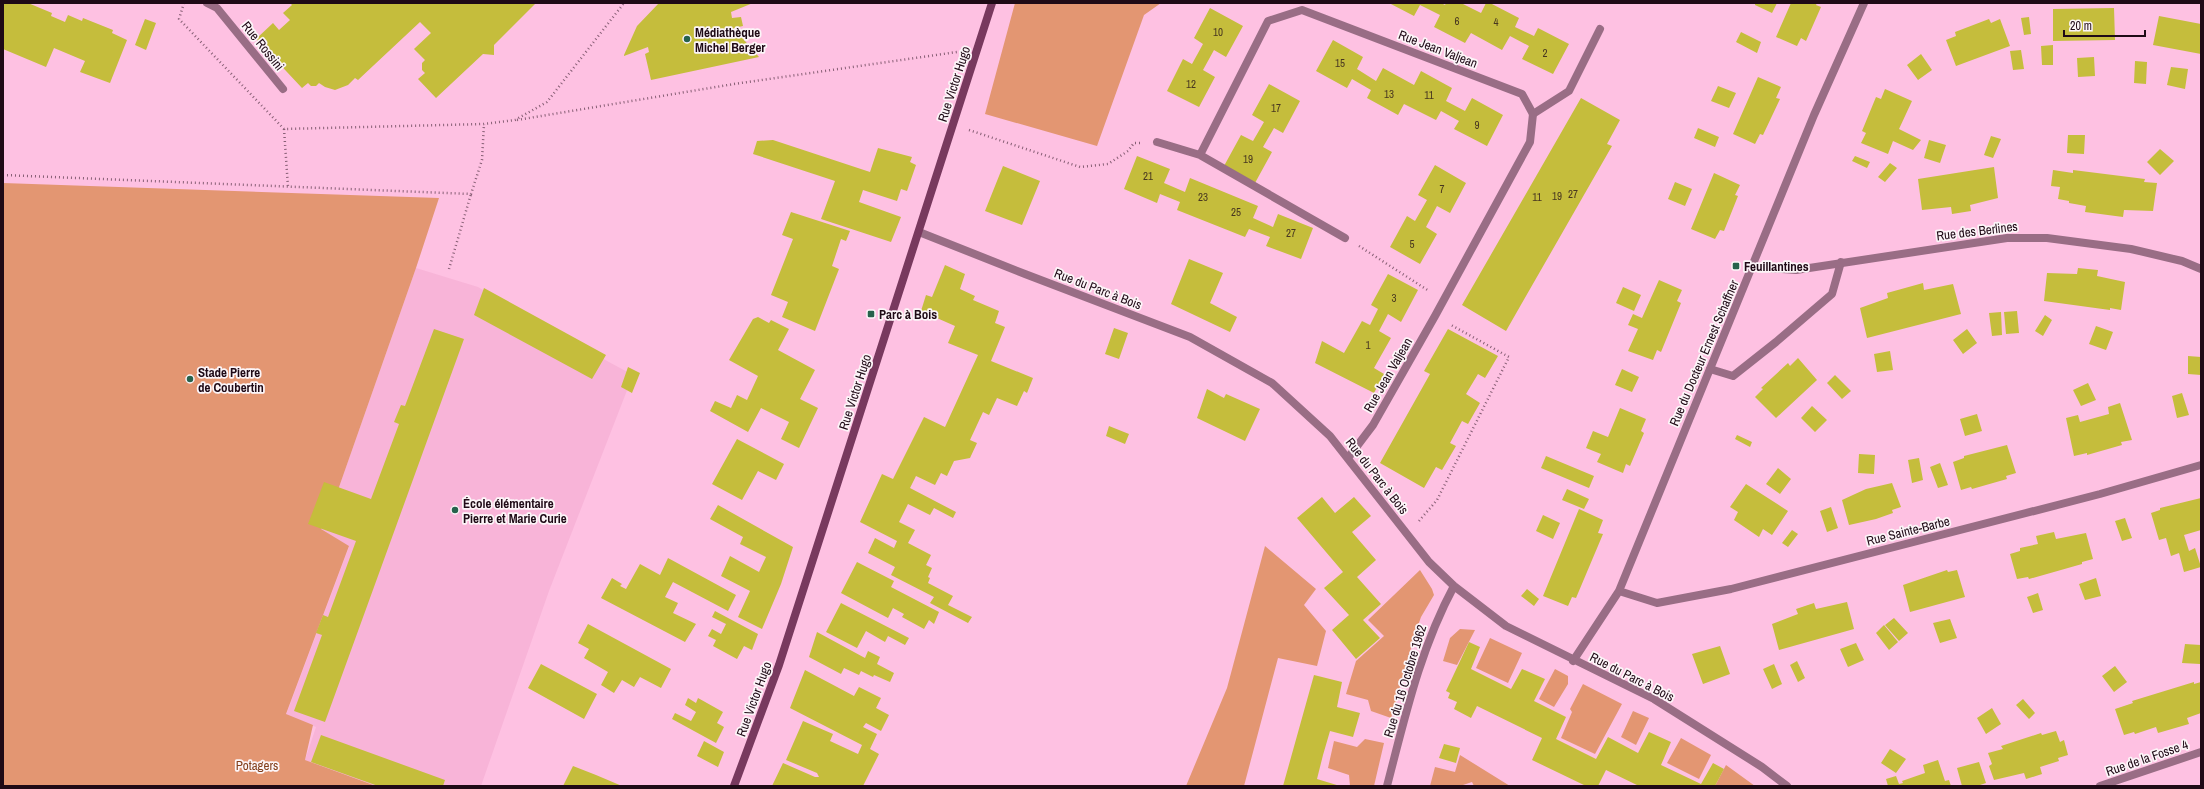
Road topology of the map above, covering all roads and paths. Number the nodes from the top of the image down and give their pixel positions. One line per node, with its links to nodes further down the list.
1 (184, 3): 13 (path)
2 (207, 3): 8 (street, Rue Rossini)
3 (624, 3): 10 (path)
4 (992, 3): 7 (street, Rue Victor Hugo)
5 (1864, 3): 22 (street, Rue du Docteur Ernest Schaffner)
6 (1600, 29): 9 (street)
7 (978, 49): 10 (path); 12 (street, Rue Victor Hugo)
8 (283, 89)
9 (1533, 114): 15 (street, Rue Jean Valjean); 25 (street, Rue Jean Valjean)
10 (515, 120): 11 (path)
11 (484, 124): 13 (path); 18 (path)
12 (953, 125): 14 (path); 19 (street, Rue Victor Hugo)
13 (284, 129): 17 (path)
14 (1157, 142): 15 (street)
15 (1200, 155): 20 (street)
16 (3, 175): 17 (path)
17 (288, 187): 18 (path)
18 (471, 194): 23 (path)
19 (919, 232): 28 (street, Rue du Parc à Bois); 35 (street, Rue Victor Hugo)
20 (1345, 238): 25 (path)
21 (1841, 262): 22 (street, Rue des Berlines); 24 (street, Rue des Berlines); 27 (street)
22 (1754, 267): 27 (street, Rue du Docteur Ernest Schaffner)
23 (450, 269)
24 (2201, 269)
25 (1444, 300): 26 (street, Rue Jean Valjean)
26 (1435, 316): 28 (street, Rue Jean Valjean); 30 (path)
27 (1710, 369): 32 (street, Rue du Docteur Ernest Schaffner)
28 (1348, 458): 30 (street, Rue du Parc à Bois)
29 (2201, 465): 32 (street, Rue Sainte-Barbe)
30 (1408, 535): 31 (street, Rue du Parc à Bois)
31 (1454, 586): 33 (street, Rue du Parc à Bois); 36 (street, Rue du 16 Octobre 1962)
32 (1619, 591): 33 (street, Rue du Docteur Ernest Schaffner)
33 (1573, 661): 37 (street, Rue du Parc à Bois)
34 (2201, 752): 38 (street, Rue de la Fosse 4)
35 (734, 786)
36 (1387, 786)
37 (1787, 786)
38 (2100, 786)

